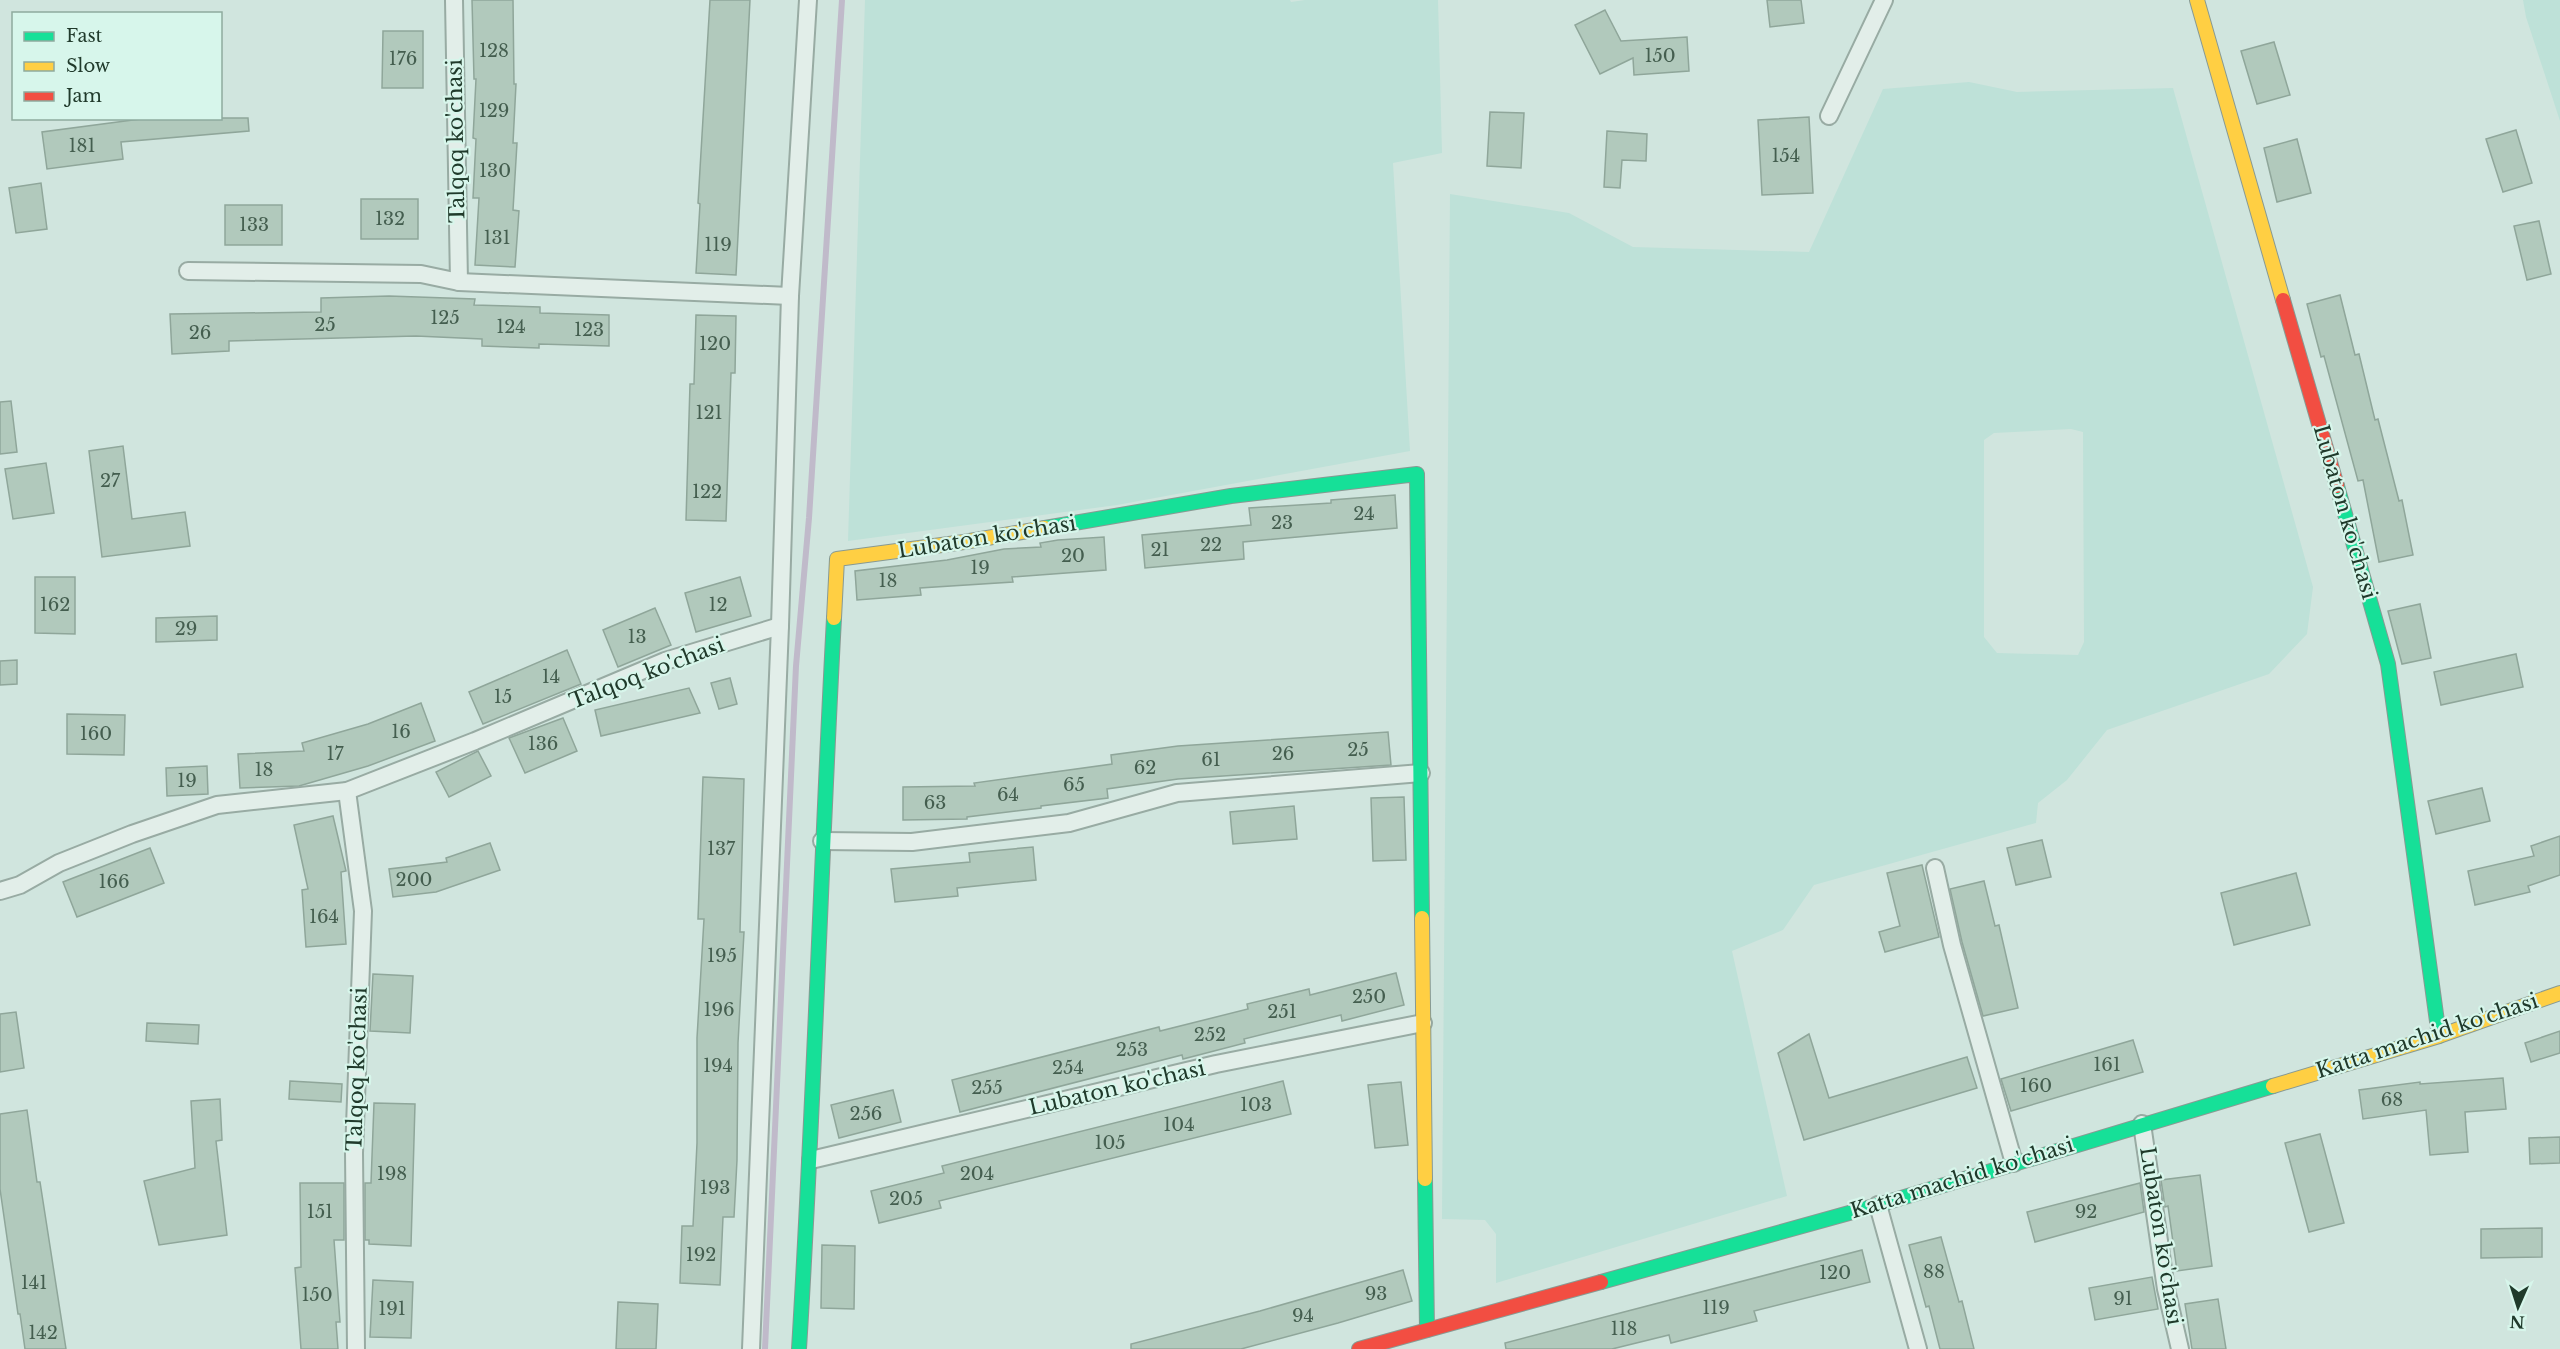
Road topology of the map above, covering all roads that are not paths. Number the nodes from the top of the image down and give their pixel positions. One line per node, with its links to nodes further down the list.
1 (454, 0): 7 (street, Talqoq ko'chasi)
2 (808, 0): 8 (street)
3 (1884, 0): 5 (street)
4 (2197, 0): 17 (street, Lubaton ko'chasi)
5 (1829, 116)
6 (188, 271): 7 (street)
7 (459, 282): 8 (street)
8 (790, 296): 9 (street)
9 (780, 626): 11 (street, Talqoq ko'chasi); 24 (street)
10 (1420, 774): 12 (street); 12 (street, Lubaton ko'chasi); 16 (street)
11 (347, 791): 14 (street, Talqoq ko'chasi); 23 (street, Talqoq ko'chasi)
12 (822, 841): 19 (street, Lubaton ko'chasi)
13 (1935, 868): 20 (street)
14 (0, 891)
15 (2560, 993): 17 (street, Katta machid ko'chasi)
16 (1424, 1023): 19 (street, Lubaton ko'chasi); 22 (street)
17 (2439, 1036): 18 (street, Katta machid ko'chasi)
18 (2142, 1124): 20 (street, Katta machid ko'chasi); 28 (street, Lubaton ko'chasi)
19 (811, 1160): 25 (street, Lubaton ko'chasi)
20 (2014, 1163): 21 (street, Katta machid ko'chasi)
21 (1878, 1205): 22 (street, Katta machid ko'chasi); 27 (street)
22 (1427, 1330): 26 (street, Katta machid ko'chasi)
23 (356, 1349)
24 (751, 1349)
25 (799, 1349)
26 (1359, 1349)
27 (1918, 1349)
28 (2180, 1349)

